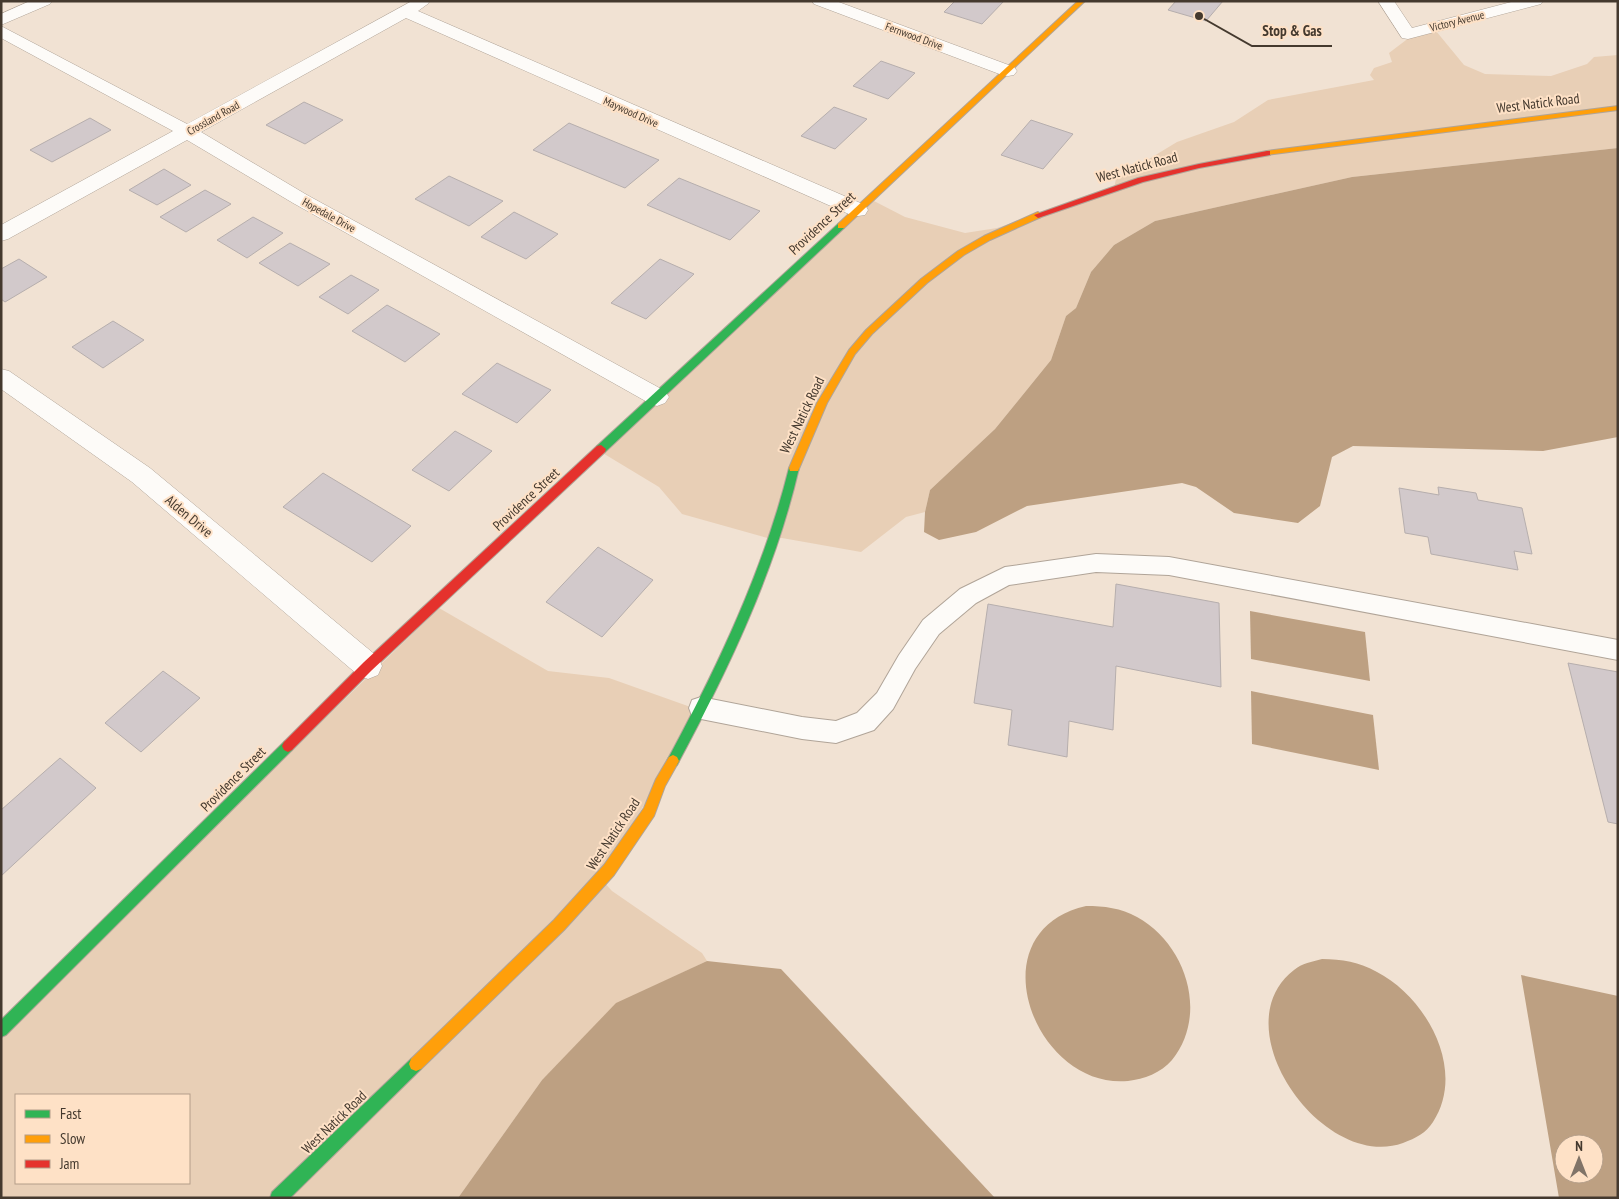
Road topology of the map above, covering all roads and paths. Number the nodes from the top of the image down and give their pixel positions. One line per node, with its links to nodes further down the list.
1 (44, 1): 8 (street)
2 (425, 1): 7 (street, Crossland Road)
3 (820, 1): 10 (street, Fernwood Drive)
4 (1082, 1): 10 (street, Providence Street)
5 (1386, 1): 6 (street, Victory Avenue)
6 (1535, 1)
7 (406, 12): 12 (street, Crossland Road); 13 (street, Maywood Drive)
8 (1, 20)
9 (1, 31): 12 (street, Hopedale Drive)
10 (1008, 71): 13 (street, Providence Street)
11 (1618, 108): 19 (street, West Natick Road)
12 (188, 132): 14 (street, Crossland Road); 16 (street, Hopedale Drive)
13 (858, 210): 16 (street, Providence Street)
14 (1, 234)
15 (1, 377): 18 (street, Alden Drive)
16 (657, 397): 18 (street, Providence Street)
17 (1618, 650): 19 (lane)
18 (368, 666): 20 (street, Providence Street)
19 (700, 708): 21 (street, West Natick Road)
20 (1, 1030)
21 (278, 1198)

